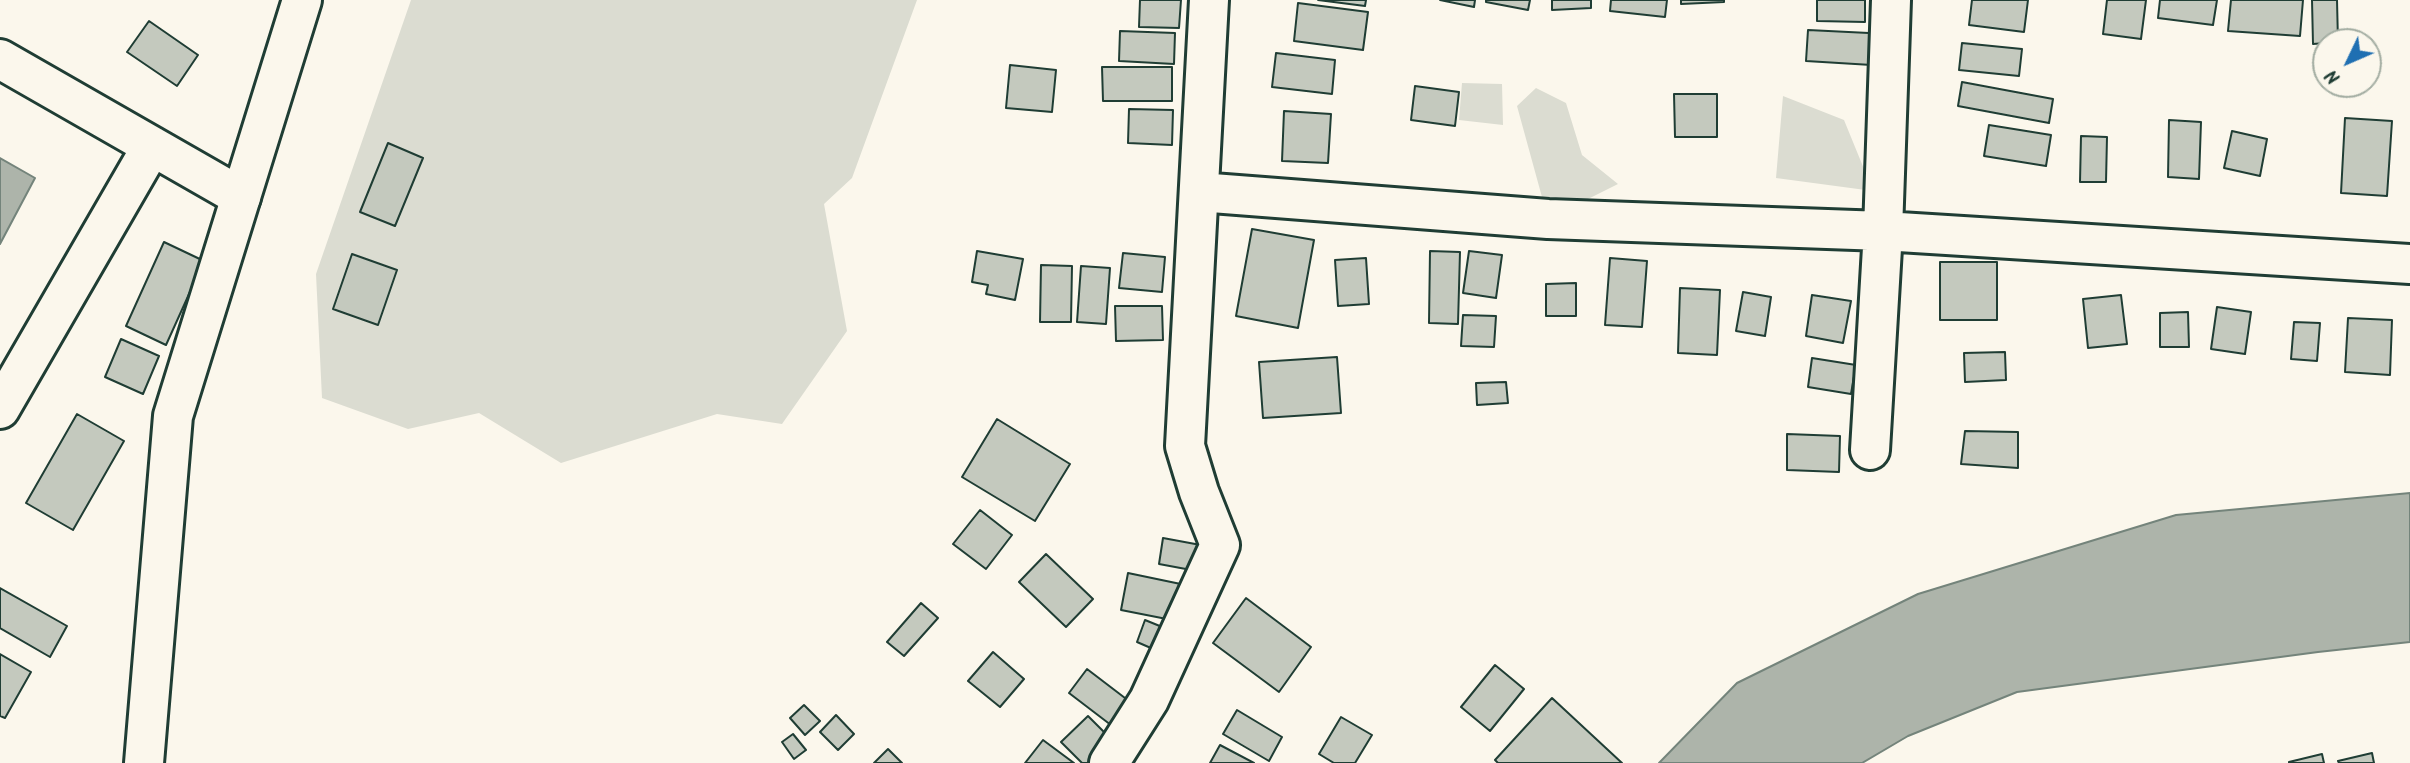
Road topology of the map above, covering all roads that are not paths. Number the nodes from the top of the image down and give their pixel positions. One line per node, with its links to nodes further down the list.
1 (302, 0): 7 (street)
2 (1209, 0): 6 (street)
3 (1891, 0): 8 (street)
4 (0, 59): 5 (street)
5 (152, 146): 7 (street); 10 (street)
6 (1199, 191): 8 (street); 13 (street)
7 (241, 197): 12 (street)
8 (1883, 231): 9 (street); 11 (street)
9 (2410, 264)
10 (0, 409)
11 (1870, 450)
12 (144, 763)
13 (1109, 763)

